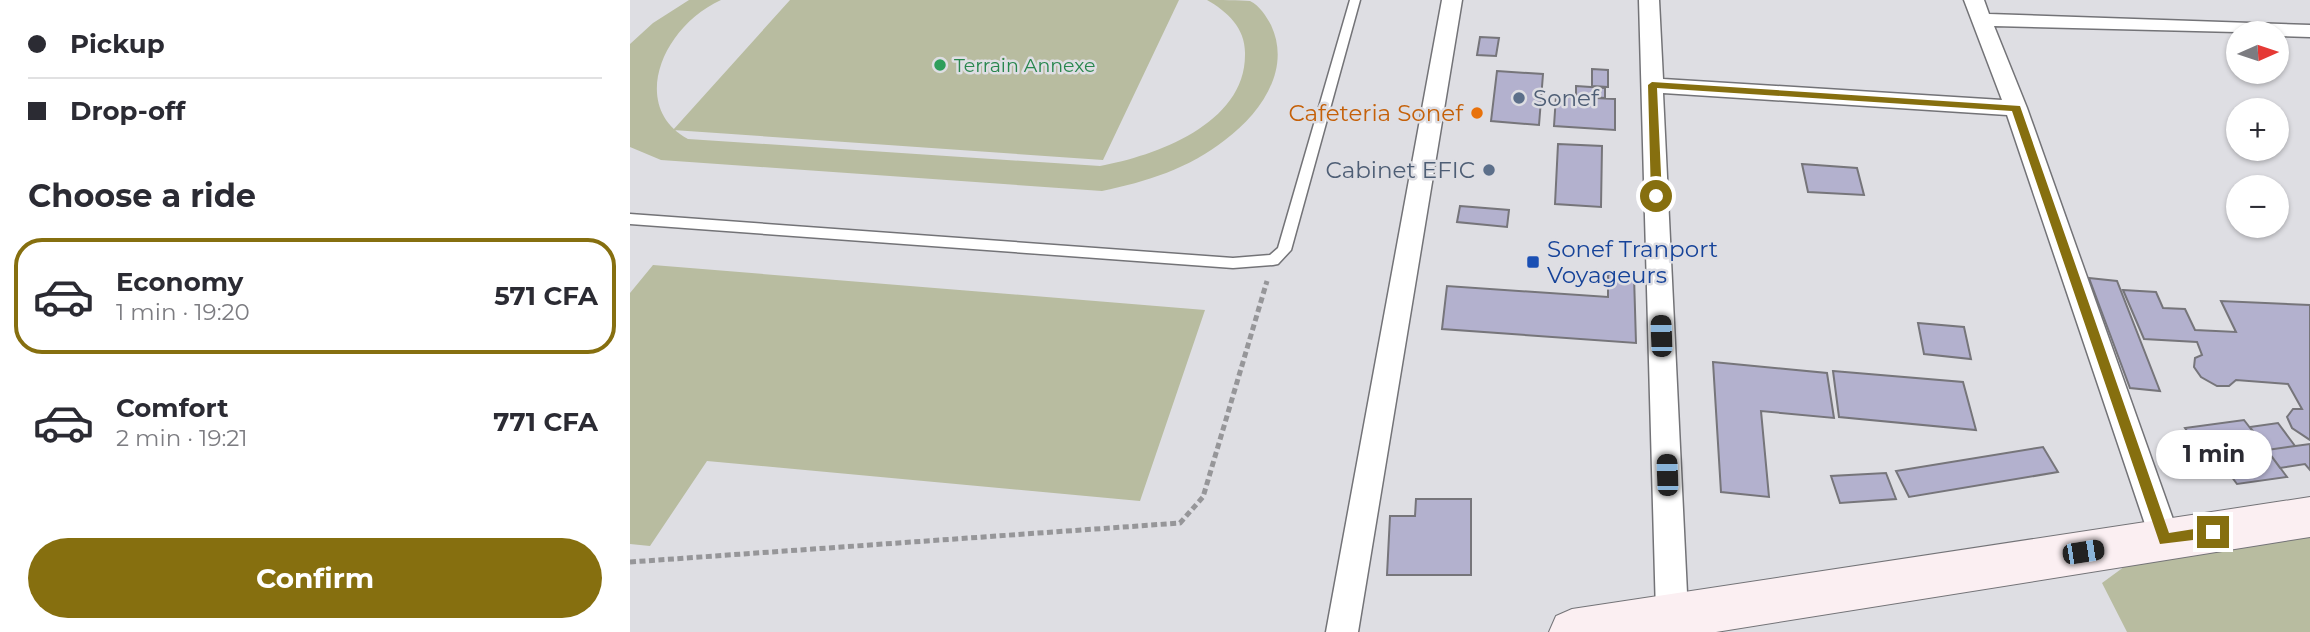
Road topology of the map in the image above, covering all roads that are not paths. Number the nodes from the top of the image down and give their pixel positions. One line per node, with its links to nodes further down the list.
1 (1356, 0): 8 (lane)
2 (1452, 0): 12 (street)
3 (1649, 0): 6 (street)
4 (1978, 10): 5 (street); 7 (street)
5 (2310, 31)
6 (1652, 85): 7 (street); 11 (street)
7 (2016, 108): 10 (street)
8 (630, 219)
9 (2310, 517): 10 (street)
10 (2165, 540): 11 (street)
11 (1672, 614): 13 (street)
12 (1342, 632)
13 (1572, 632)

